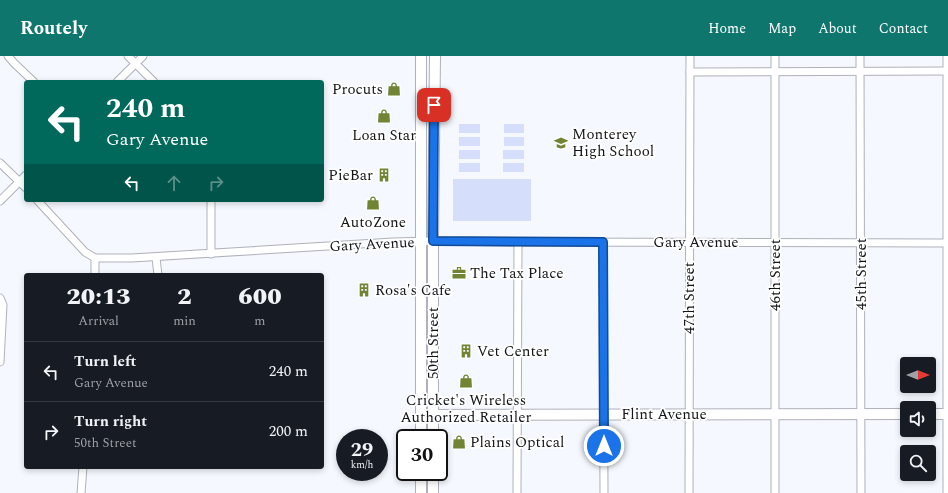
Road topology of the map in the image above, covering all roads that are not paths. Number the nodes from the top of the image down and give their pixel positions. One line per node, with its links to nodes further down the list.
1 (8, 56): 15 (street)
2 (128, 56): 10 (street)
3 (143, 56): 10 (street)
4 (421, 56): 25 (main road, 50th Street)
5 (435, 56): 26 (main road, 50th Street)
6 (690, 56): 14 (street, 47th Street)
7 (775, 56): 11 (street, 46th Street)
8 (860, 56): 12 (street, 45th Street)
9 (947, 56): 13 (street)
10 (135, 63): 16 (street); 17 (street)
11 (775, 71): 12 (street); 14 (street); 30 (street, 46th Street)
12 (860, 71): 13 (street); 31 (street, 45th Street)
13 (947, 71): 32 (street)
14 (690, 72): 29 (street, 47th Street)
15 (32, 80)
16 (119, 80)
17 (152, 80)
18 (0, 163): 20 (street)
19 (24, 177): 20 (street)
20 (20, 182): 21 (street); 22 (street)
21 (24, 186)
22 (0, 201)
23 (39, 202): 34 (street)
24 (212, 202): 33 (street)
25 (421, 241): 26 (street, Gary Avenue); 33 (street, Gary Avenue); 48 (main road, 50th Street)
26 (433, 241): 27 (street, Gary Avenue); 49 (main road, 50th Street)
27 (518, 242): 28 (street, Gary Avenue); 40 (street)
28 (603, 242): 29 (street, Gary Avenue); 41 (street)
29 (689, 242): 30 (street, Gary Avenue); 42 (street, 47th Street)
30 (775, 242): 31 (street, Gary Avenue); 43 (street, 46th Street)
31 (861, 243): 32 (street, Gary Avenue); 44 (street, 45th Street)
32 (947, 243): 47 (street)
33 (211, 254): 35 (street, Gary Avenue)
34 (95, 258): 35 (street, Gary Avenue); 36 (street)
35 (156, 258): 37 (street)
36 (94, 273)
37 (158, 273)
38 (0, 298): 39 (street)
39 (0, 362)
40 (518, 414): 41 (main road, Flint Avenue); 49 (main road, Flint Avenue); 58 (street)
41 (604, 414): 42 (main road, Flint Avenue); 59 (street)
42 (689, 414): 43 (main road, Flint Avenue); 60 (street, 47th Street)
43 (775, 414): 44 (main road, Flint Avenue); 61 (street, 46th Street)
44 (861, 414): 45 (main road, Flint Avenue); 62 (street, 45th Street)
45 (900, 414)
46 (936, 414): 47 (main road)
47 (947, 414): 63 (street)
48 (421, 415): 49 (main road, Flint Avenue); 50 (main road, 50th Street)
49 (433, 415): 51 (main road, 50th Street)
50 (421, 429)
51 (433, 429)
52 (83, 469): 55 (street)
53 (421, 481): 56 (main road)
54 (433, 481): 57 (main road)
55 (81, 493)
56 (421, 493)
57 (433, 493)
58 (517, 493)
59 (604, 493)
60 (689, 493)
61 (775, 493)
62 (861, 493)
63 (947, 493)

